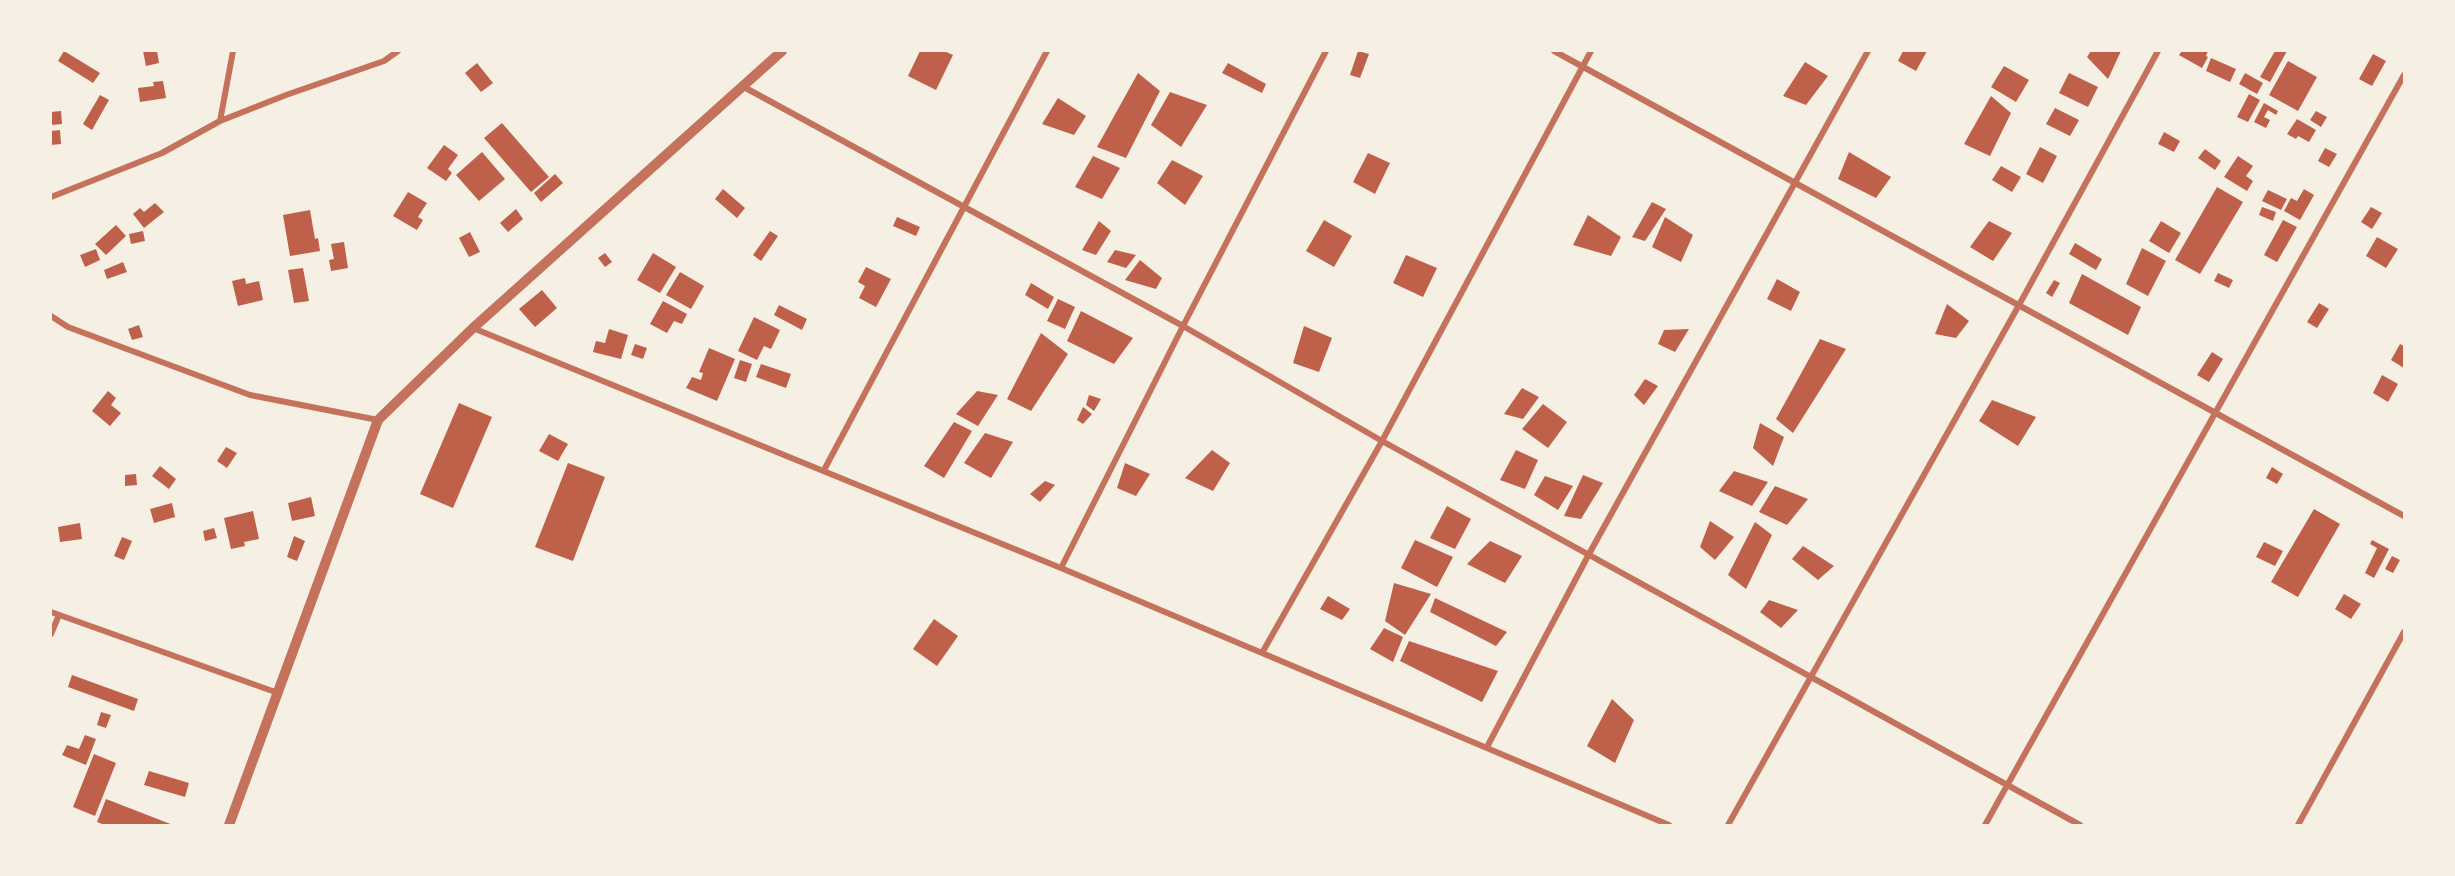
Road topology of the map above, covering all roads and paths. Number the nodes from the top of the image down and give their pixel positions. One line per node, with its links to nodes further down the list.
1 (233, 51): 13 (street)
2 (398, 51): 13 (street)
3 (782, 51): 12 (street)
4 (1047, 51): 16 (street)
5 (1326, 51): 19 (street)
6 (1554, 51): 10 (street)
7 (1591, 51): 10 (street)
8 (1868, 51): 14 (street)
9 (2158, 51): 17 (street)
10 (1583, 67): 14 (street); 23 (street)
11 (2404, 75): 21 (street)
12 (742, 86): 16 (street); 20 (street)
13 (220, 121): 15 (street)
14 (1795, 183): 17 (street); 26 (street)
15 (51, 197)
16 (962, 208): 19 (street); 24 (street)
17 (2019, 305): 21 (street); 33 (street)
18 (51, 316): 22 (street)
19 (1183, 326): 23 (street); 27 (street)
20 (473, 328): 22 (street); 24 (street)
21 (2214, 412): 25 (street); 36 (street)
22 (378, 420): 34 (street)
23 (1382, 441): 26 (street); 32 (street)
24 (824, 470): 27 (street)
25 (2404, 516)
26 (1588, 554): 33 (street); 35 (street)
27 (1061, 568): 32 (street)
28 (51, 612): 29 (street)
29 (59, 615): 31 (street); 34 (street)
30 (2404, 632): 42 (street)
31 (51, 634)
32 (1262, 653): 35 (street)
33 (1812, 677): 36 (street); 39 (street)
34 (279, 693): 37 (street)
35 (1487, 747): 38 (street)
36 (2008, 785): 40 (street); 41 (street)
37 (229, 825)
38 (1670, 825)
39 (1728, 825)
40 (1985, 825)
41 (2080, 825)
42 (2298, 825)

